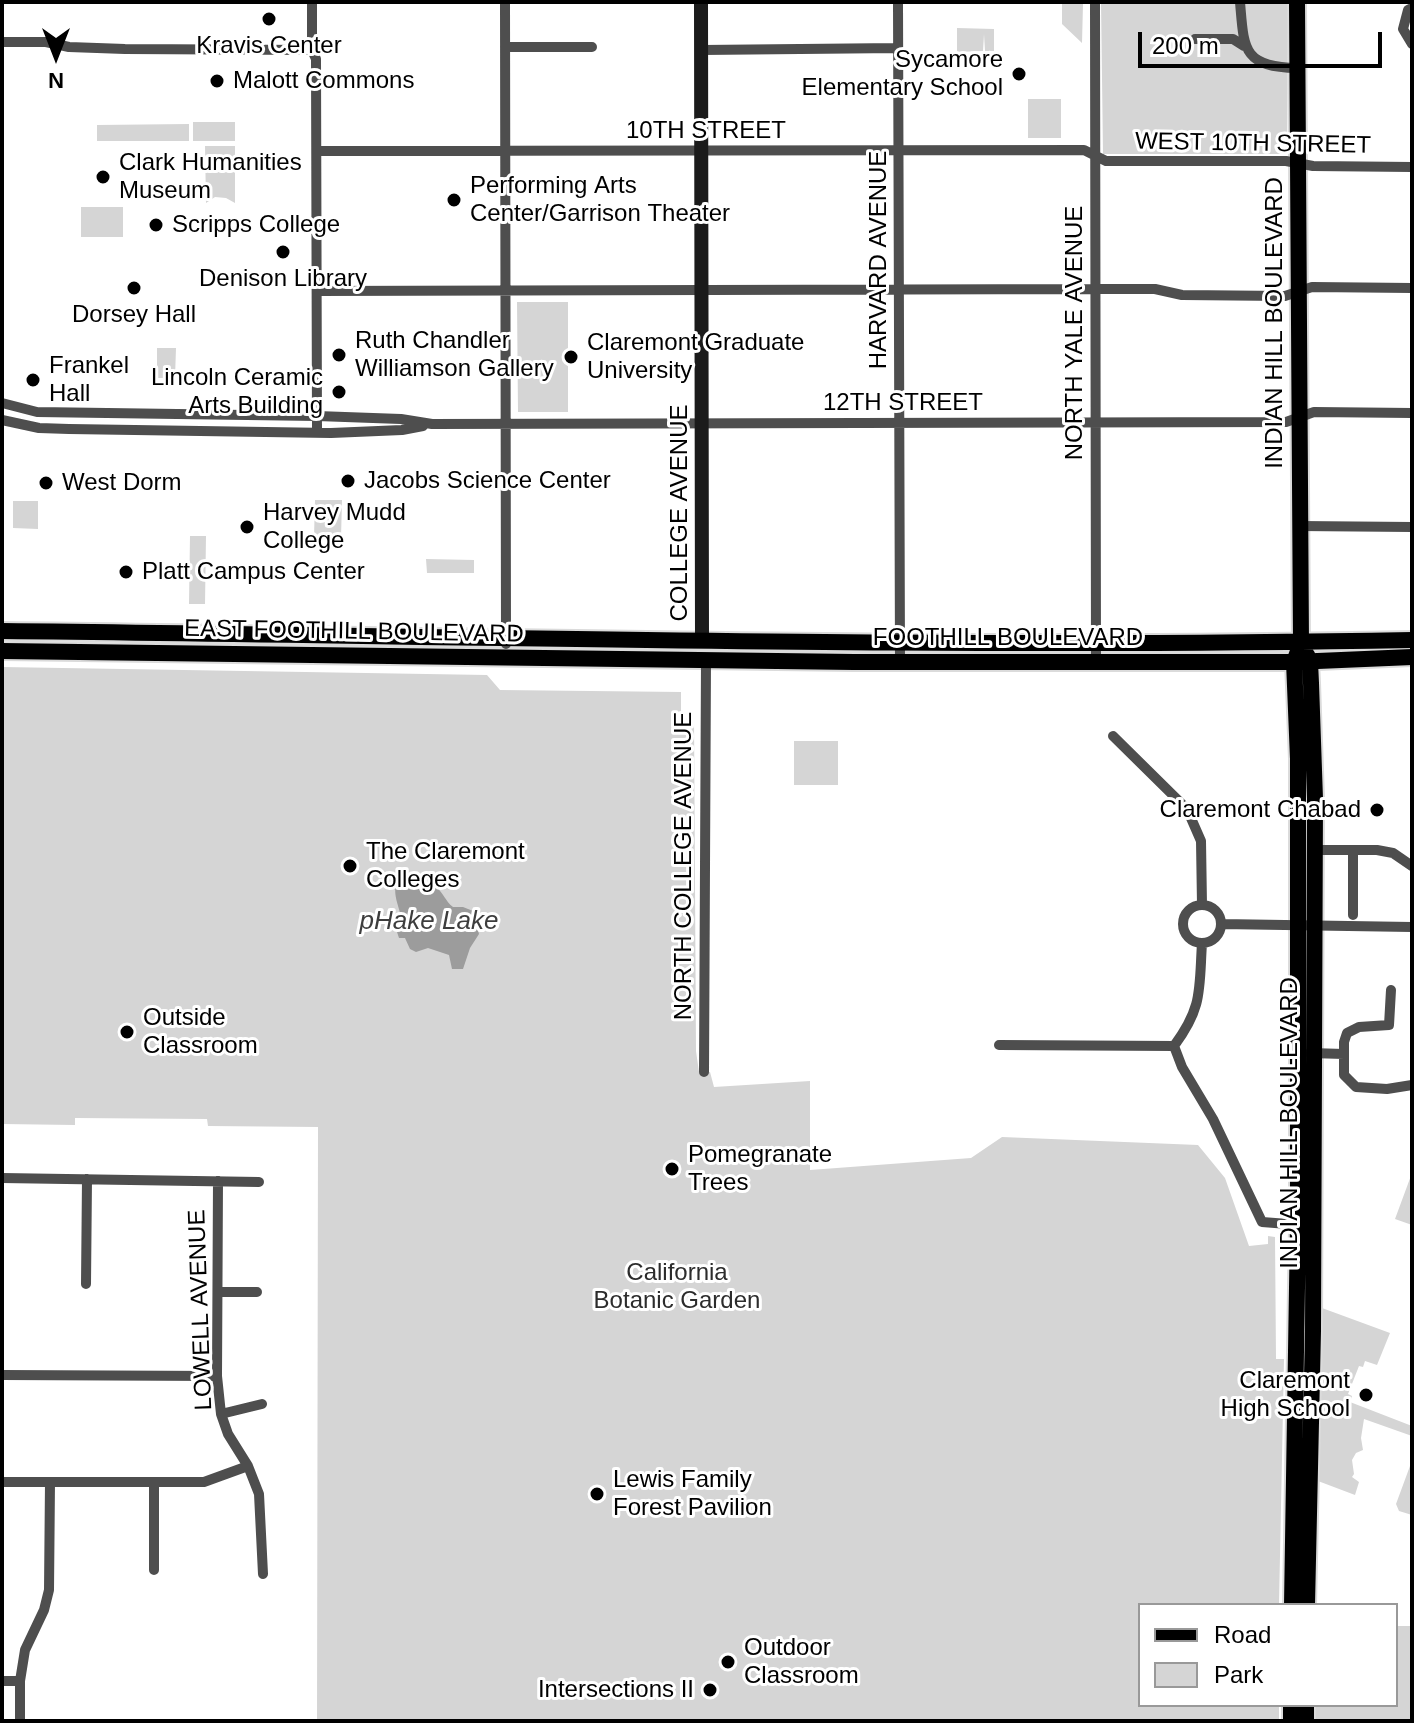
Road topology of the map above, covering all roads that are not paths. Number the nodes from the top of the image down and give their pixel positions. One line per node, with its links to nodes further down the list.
1 (312, 2): 16 (street)
2 (505, 2): 13 (street)
3 (701, 2): 17 (street, COLLEGE AVENUE)
4 (898, 2): 15 (street, HARVARD AVENUE)
5 (1095, 2): 23 (street, NORTH YALE AVENUE)
6 (1240, 2): 12 (street)
7 (1297, 2): 18 (main road, INDIAN HILL BOULEVARD)
8 (1412, 8): 11 (street)
9 (1195, 39): 12 (street)
10 (2, 42): 16 (street)
11 (1412, 44)
12 (1244, 46): 18 (street)
13 (505, 47): 14 (street); 20 (street)
14 (592, 47)
15 (898, 48): 17 (street); 22 (street, HARVARD AVENUE)
16 (312, 50): 19 (street)
17 (702, 50): 21 (street, COLLEGE AVENUE)
18 (1297, 68): 24 (main road, INDIAN HILL BOULEVARD)
19 (317, 151): 20 (street, 10TH STREET); 30 (street)
20 (505, 151): 21 (street, 10TH STREET); 31 (street)
21 (702, 151): 22 (street, 10TH STREET); 29 (street, COLLEGE AVENUE)
22 (898, 151): 23 (street, 10TH STREET); 27 (street, HARVARD AVENUE)
23 (1095, 155): 24 (street, WEST 10TH STREET); 28 (street, NORTH YALE AVENUE)
24 (1299, 164): 25 (street, WEST 10TH STREET); 32 (main road, INDIAN HILL BOULEVARD)
25 (1412, 167)
26 (1412, 288): 32 (street)
27 (899, 289): 28 (street); 29 (street); 42 (street, HARVARD AVENUE)
28 (1096, 289): 32 (street); 39 (street, NORTH YALE AVENUE)
29 (702, 290): 31 (street); 38 (street, COLLEGE AVENUE)
30 (317, 291): 31 (street); 35 (street)
31 (505, 291): 41 (street)
32 (1298, 292): 36 (main road, INDIAN HILL BOULEVARD)
33 (2, 403): 35 (street)
34 (1412, 413): 36 (street, 12TH STREET)
35 (317, 416): 40 (street); 43 (street)
36 (1298, 417): 39 (street, 12TH STREET); 44 (main road, INDIAN HILL BOULEVARD)
37 (2, 420): 43 (street)
38 (702, 423): 41 (street, 12TH STREET); 42 (street, 12TH STREET); 49 (street, COLLEGE AVENUE)
39 (1096, 423): 42 (street, 12TH STREET); 52 (street, NORTH YALE AVENUE)
40 (432, 424): 41 (street, 12TH STREET); 43 (street)
41 (506, 424): 47 (street)
42 (899, 424): 51 (street, HARVARD AVENUE)
43 (317, 433)
44 (1299, 526): 45 (street); 53 (main road, INDIAN HILL BOULEVARD)
45 (1412, 527)
46 (2, 631): 47 (main road, EAST FOOTHILL BOULEVARD)
47 (506, 639): 49 (main road, EAST FOOTHILL BOULEVARD); 55 (street)
48 (1412, 640): 53 (main road, FOOTHILL BOULEVARD)
49 (702, 641): 50 (main road, FOOTHILL BOULEVARD); 57 (main road)
50 (762, 641): 51 (main road, FOOTHILL BOULEVARD); 58 (main road)
51 (900, 641): 52 (main road, FOOTHILL BOULEVARD); 60 (street, HARVARD AVENUE)
52 (1095, 642): 53 (main road, FOOTHILL BOULEVARD); 61 (street, NORTH YALE AVENUE)
53 (1301, 643): 59 (main road, INDIAN HILL BOULEVARD)
54 (2, 651): 55 (main road, EAST FOOTHILL BOULEVARD)
55 (506, 657): 57 (main road, EAST FOOTHILL BOULEVARD)
56 (1412, 657): 59 (main road, FOOTHILL BOULEVARD)
57 (640, 660): 58 (main road, EAST FOOTHILL BOULEVARD)
58 (706, 661): 60 (main road, FOOTHILL BOULEVARD); 77 (street, NORTH COLLEGE AVENUE)
59 (1302, 662): 61 (main road, FOOTHILL BOULEVARD); 63 (main road, INDIAN HILL BOULEVARD); 69 (main road, INDIAN HILL BOULEVARD)
60 (900, 663): 61 (main road, FOOTHILL BOULEVARD)
61 (1096, 663)
62 (1113, 736): 66 (street)
63 (1314, 850): 64 (street); 69 (main road, INDIAN HILL BOULEVARD)
64 (1353, 850): 65 (street); 67 (street)
65 (1412, 866)
66 (1202, 905): 68 (street); 71 (street)
67 (1353, 915)
68 (1221, 924): 69 (street); 71 (street)
69 (1306, 926): 70 (street); 75 (main road, INDIAN HILL BOULEVARD)
70 (1412, 927)
71 (1202, 943): 74 (street)
72 (1391, 990): 76 (street)
73 (999, 1045): 74 (street)
74 (1174, 1046): 83 (street)
75 (1306, 1053): 76 (street); 83 (main road, INDIAN HILL BOULEVARD)
76 (1344, 1054): 78 (street)
77 (704, 1072)
78 (1412, 1085)
79 (2, 1178): 80 (street)
80 (87, 1179): 81 (street); 84 (street)
81 (218, 1181): 82 (street); 85 (street, LOWELL AVENUE)
82 (259, 1182)
83 (1306, 1226): 97 (main road, INDIAN HILL BOULEVARD); 98 (main road, INDIAN HILL BOULEVARD)
84 (86, 1284)
85 (218, 1292): 86 (street); 88 (street, LOWELL AVENUE)
86 (257, 1292)
87 (2, 1375): 88 (street)
88 (217, 1376): 90 (street, LOWELL AVENUE)
89 (262, 1404): 90 (street)
90 (221, 1414): 91 (street, LOWELL AVENUE)
91 (248, 1466): 94 (street); 96 (street, LOWELL AVENUE)
92 (2, 1482): 93 (street)
93 (50, 1482): 94 (street); 100 (street)
94 (154, 1484): 95 (street)
95 (154, 1570)
96 (263, 1574)
97 (1292, 1603)
98 (1307, 1603)
99 (2, 1681): 100 (street)
100 (20, 1681): 101 (street)
101 (20, 1721)

